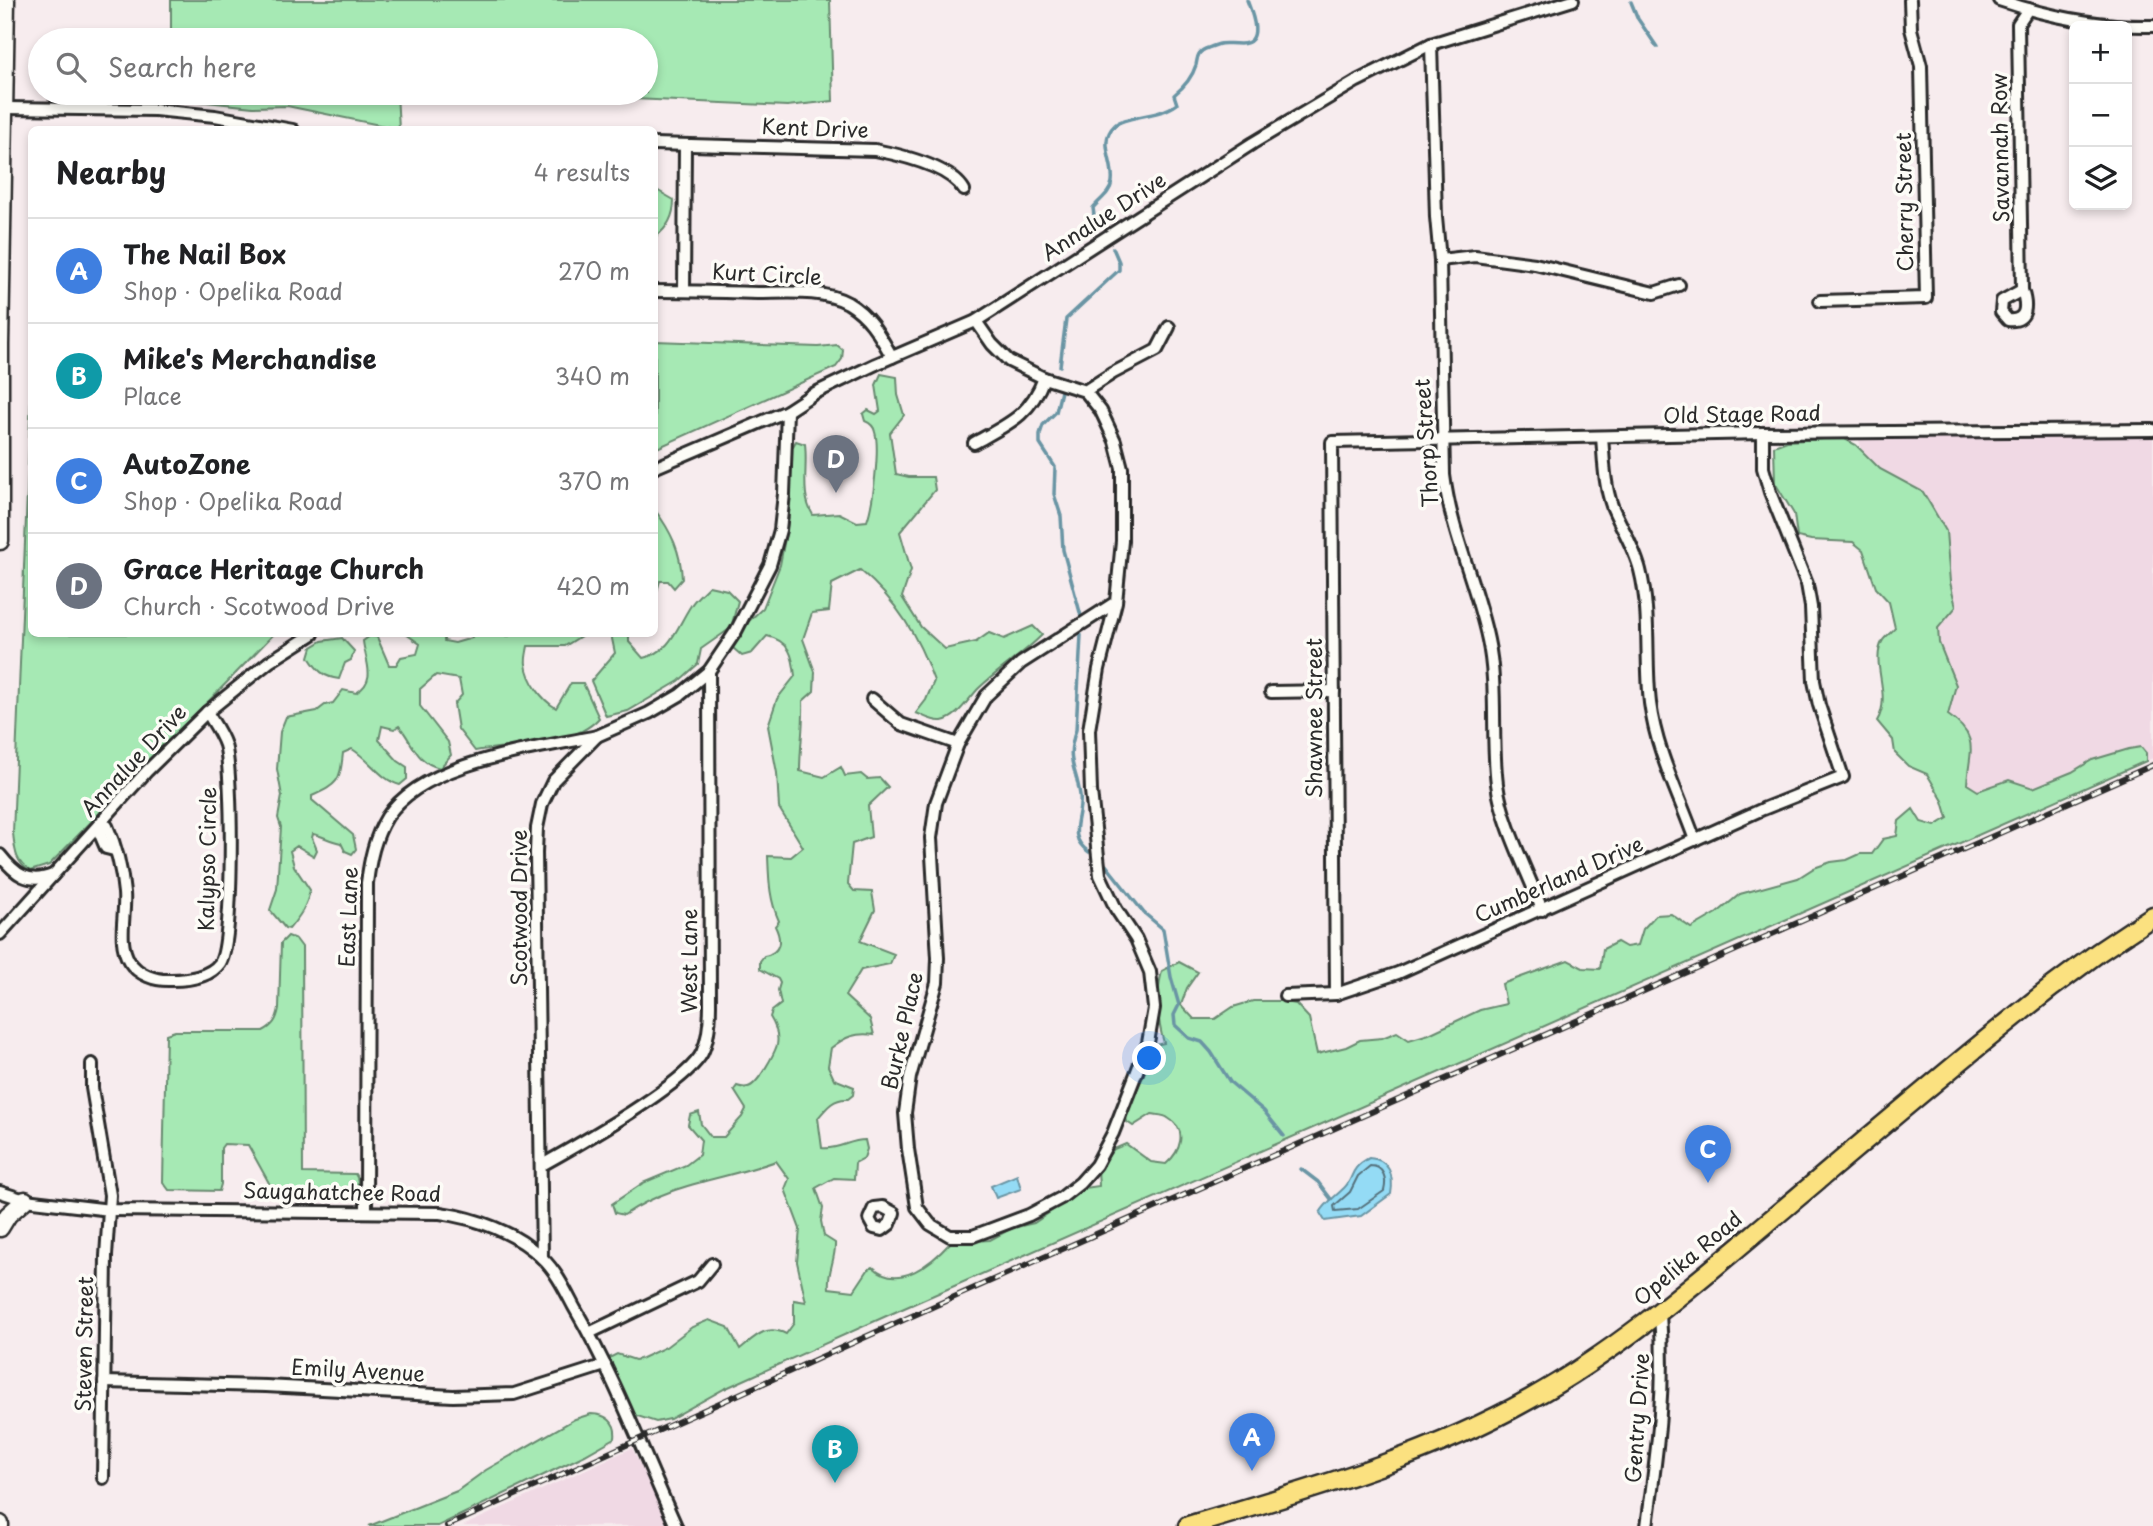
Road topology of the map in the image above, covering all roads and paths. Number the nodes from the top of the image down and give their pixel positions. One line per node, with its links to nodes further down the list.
1 (6, 0): 8 (main road)
2 (1573, 0): 7 (street, Annalue Drive)
3 (1910, 0): 18 (street, Cherry Street)
4 (2000, 0): 5 (street)
5 (2028, 9): 6 (street); 15 (street, Savannah Row)
6 (2153, 26)
7 (1431, 44): 13 (street, Thorp Street); 19 (street, Annalue Drive)
8 (6, 108): 9 (street); 32 (main road)
9 (259, 126)
10 (658, 144): 11 (street, Kent Drive)
11 (685, 145): 12 (street, Kent Drive); 17 (street)
12 (964, 190)
13 (1440, 260): 14 (street); 28 (street, Thorp Street)
14 (1679, 285)
15 (2022, 290)
16 (658, 291): 17 (street, Kurt Circle)
17 (684, 291): 21 (street, Kurt Circle)
18 (1821, 300)
19 (976, 321): 21 (street, Annalue Drive); 22 (street)
20 (1169, 327): 23 (street)
21 (892, 357): 24 (street, Annalue Drive)
22 (1044, 378): 23 (street); 30 (street)
23 (1085, 391): 33 (street)
24 (786, 411): 31 (street, Annalue Drive); 35 (street, Scotwood Drive)
25 (2153, 430): 26 (street, Old Stage Road)
26 (1763, 433): 27 (street, Old Stage Road); 43 (street, Cumberland Drive)
27 (1602, 437): 28 (street, Old Stage Road); 43 (street)
28 (1443, 439): 29 (street, Old Stage Road); 46 (street, Thorp Street)
29 (1332, 442): 36 (street, Shawnee Street)
30 (974, 443)
31 (658, 466)
32 (0, 541)
33 (1116, 602): 41 (street, Burke Place); 55 (street)
34 (308, 637): 39 (street, Annalue Drive)
35 (709, 671): 40 (street, Scotwood Drive); 52 (street, West Lane)
36 (1334, 691): 37 (street); 49 (street, Shawnee Street)
37 (1271, 692)
38 (872, 699): 41 (street)
39 (207, 712): 42 (street, Annalue Drive); 42 (street, Kalypso Circle)
40 (597, 736): 52 (street, Scotwood Drive); 57 (street, East Lane)
41 (958, 744): 55 (street, Burke Place)
42 (101, 824): 45 (street, Annalue Drive)
43 (1695, 840): 46 (street, Cumberland Drive)
44 (0, 855): 45 (street)
45 (55, 873): 48 (street, Annalue Drive)
46 (1542, 909): 49 (street, Cumberland Drive)
47 (2153, 916): 62 (main road, Opelika Road)
48 (0, 934)
49 (1336, 994): 50 (street, Cumberland Drive)
50 (1285, 996)
51 (92, 1064): 56 (street, Steven Street)
52 (542, 1164): 60 (street, Scotwood Drive)
53 (0, 1192): 54 (street, Saugahatchee Road)
54 (25, 1200): 56 (street, Saugahatchee Road); 59 (main road)
55 (917, 1206): 58 (street)
56 (110, 1210): 57 (street, Saugahatchee Road); 65 (street, Steven Street)
57 (366, 1211): 60 (street, Saugahatchee Road)
58 (894, 1213)
59 (0, 1227)
60 (542, 1258): 63 (street, Saugahatchee Road)
61 (712, 1264): 63 (street)
62 (1660, 1314): 68 (main road, Opelika Road); 69 (street, Gentry Drive)
63 (589, 1333): 64 (street, Saugahatchee Road)
64 (605, 1365): 65 (street, Emily Avenue); 67 (street, Saugahatchee Road)
65 (104, 1382): 66 (street, Steven Street)
66 (103, 1478)
67 (676, 1526)
68 (1188, 1526)
69 (1647, 1526)

